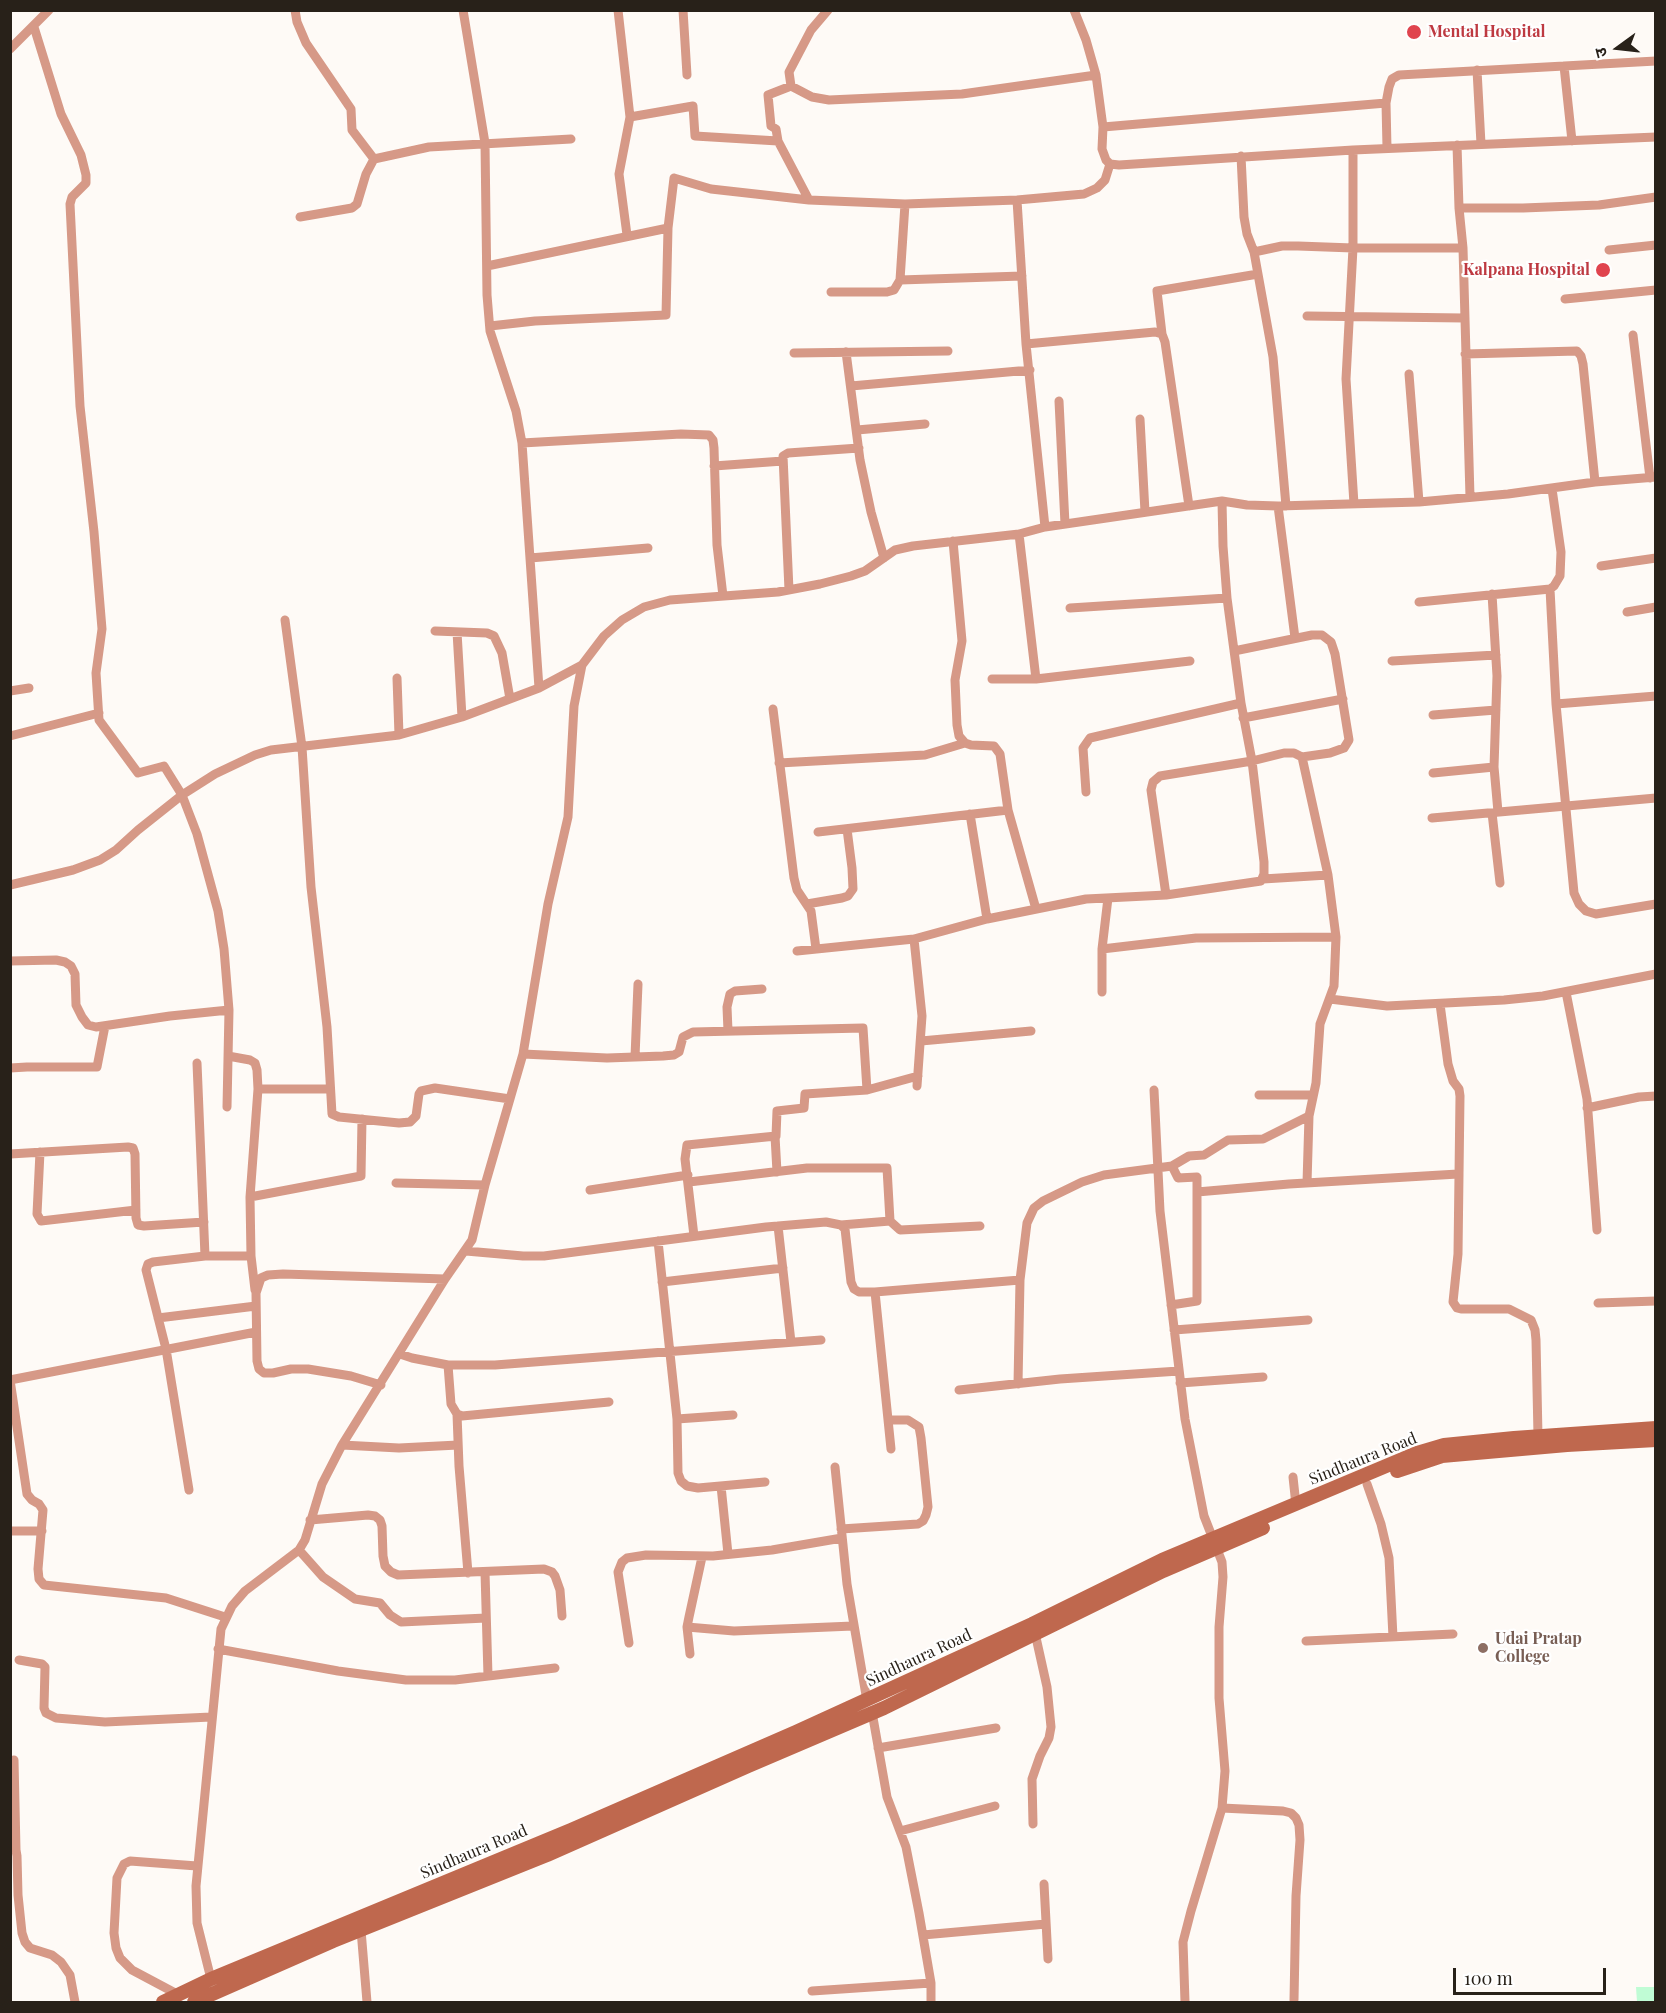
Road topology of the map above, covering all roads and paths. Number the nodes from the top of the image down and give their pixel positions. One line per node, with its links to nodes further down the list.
1 (49, 10): 8 (street)
2 (295, 10): 29 (street)
3 (463, 10): 23 (street)
4 (618, 10): 17 (street)
5 (683, 10): 13 (street)
6 (828, 10): 15 (street)
7 (1074, 10): 14 (street)
8 (34, 27): 9 (street); 123 (street)
9 (10, 49)
10 (1656, 61): 11 (street)
11 (1564, 66): 12 (street); 22 (street)
12 (1477, 70): 16 (street); 24 (street)
13 (687, 75)
14 (1096, 75): 15 (street); 18 (street)
15 (791, 86): 21 (street)
16 (1386, 103): 18 (street); 26 (street)
17 (630, 117): 21 (street); 38 (street)
18 (1103, 127): 30 (street)
19 (1656, 137): 22 (street)
20 (571, 139): 23 (street)
21 (778, 141): 32 (street)
22 (1572, 141): 24 (street)
23 (485, 143): 29 (street); 44 (street)
24 (1481, 144): 25 (street)
25 (1457, 145): 26 (street); 35 (street)
26 (1387, 148): 27 (street)
27 (1353, 150): 28 (street); 40 (street)
28 (1241, 156): 30 (street); 43 (street)
29 (374, 159): 36 (street)
30 (1110, 164): 33 (street)
31 (1656, 197): 35 (street)
32 (809, 200): 34 (street); 37 (street)
33 (1017, 200): 34 (street); 46 (street)
34 (905, 204): 47 (street)
35 (1459, 208): 41 (street)
36 (300, 218)
37 (668, 228): 38 (street); 54 (street)
38 (627, 235): 44 (street)
39 (1656, 245): 42 (street)
40 (1353, 248): 41 (street); 43 (street); 52 (street)
41 (1463, 248): 53 (street)
42 (1609, 250)
43 (1254, 252): 45 (street)
44 (487, 266): 54 (street)
45 (1258, 274): 55 (street); 81 (street)
46 (1022, 276): 47 (street); 57 (street)
47 (900, 280): 49 (street)
48 (1656, 290): 50 (street)
49 (831, 292)
50 (1565, 298)
51 (1307, 316): 52 (street)
52 (1350, 317): 53 (street); 79 (street)
53 (1464, 318): 61 (street)
54 (490, 326): 69 (street)
55 (1162, 334): 57 (street); 80 (street)
56 (1633, 335): 73 (street)
57 (1026, 344): 62 (street)
58 (948, 351): 59 (street)
59 (846, 352): 60 (street); 64 (street)
60 (794, 353)
61 (1465, 354): 74 (street); 76 (street)
62 (1030, 370): 64 (street); 84 (street)
63 (1409, 374): 78 (street)
64 (851, 386): 68 (street)
65 (1059, 401): 83 (street)
66 (1140, 419): 82 (street)
67 (925, 424): 68 (street)
68 (857, 430): 70 (street)
69 (522, 443): 72 (street); 88 (street)
70 (859, 448): 71 (street); 89 (street)
71 (783, 461): 72 (street); 93 (street)
72 (714, 466): 95 (street)
73 (1653, 477): 74 (street)
74 (1595, 482): 75 (street)
75 (1552, 489): 76 (street); 92 (street)
76 (1470, 497): 78 (street)
77 (1222, 501): 80 (street); 81 (street); 96 (street)
78 (1419, 502): 79 (street)
79 (1354, 504): 81 (street)
80 (1189, 506): 82 (street)
81 (1282, 506): 104 (street)
82 (1145, 512): 83 (street)
83 (1065, 524): 84 (street)
84 (1045, 527): 85 (street)
85 (1019, 534): 86 (street); 112 (street)
86 (953, 542): 89 (street); 129 (street)
87 (648, 548): 88 (street)
88 (530, 558): 113 (street)
89 (884, 558): 93 (street)
90 (1656, 558): 91 (street)
91 (1601, 566)
92 (1550, 589): 94 (street); 120 (street)
93 (789, 590): 95 (street)
94 (1492, 594): 97 (street); 106 (street)
95 (723, 596): 109 (street)
96 (1227, 598): 99 (street); 105 (street)
97 (1419, 602)
98 (1656, 607): 100 (street)
99 (1070, 609)
100 (1626, 612)
101 (285, 620): 130 (street)
102 (435, 631): 103 (street)
103 (457, 632): 117 (street); 125 (street)
104 (1295, 639): 105 (street); 118 (street)
105 (1234, 651): 119 (street)
106 (1496, 655): 108 (street); 122 (street)
107 (1190, 661): 112 (street)
108 (1392, 661)
109 (582, 665): 113 (street); 174 (street)
110 (397, 678): 127 (street)
111 (992, 679): 112 (street)
112 (1036, 679)
113 (538, 687): 117 (street)
114 (29, 688): 115 (street)
115 (10, 691)
116 (1656, 696): 120 (street)
117 (510, 699): 125 (street)
118 (1343, 699): 126 (street); 131 (street)
119 (1241, 703): 126 (street); 136 (street)
120 (1556, 704): 139 (street)
121 (773, 709): 133 (street)
122 (1496, 710): 124 (street); 134 (street)
123 (99, 713): 128 (street); 137 (street)
124 (1433, 715)
125 (462, 717): 127 (street)
126 (1243, 718): 132 (street)
127 (399, 735): 130 (street)
128 (10, 736)
129 (964, 743): 133 (street); 140 (street)
130 (302, 747): 137 (street); 182 (street)
131 (1302, 757): 132 (street); 146 (street)
132 (1252, 761): 147 (street); 150 (street)
133 (779, 764): 152 (street)
134 (1494, 767): 135 (street); 141 (street)
135 (1433, 773)
136 (1086, 792)
137 (183, 795): 149 (street); 169 (street)
138 (1656, 798): 139 (street)
139 (1565, 806): 141 (street); 153 (street)
140 (1008, 810): 142 (street); 154 (street)
141 (1495, 812): 143 (street); 148 (street)
142 (970, 814): 144 (street); 155 (street)
143 (1432, 818)
144 (847, 829): 145 (street); 152 (street)
145 (818, 832)
146 (1328, 875): 147 (street); 156 (street)
147 (1263, 879): 150 (street)
148 (1500, 883)
149 (10, 885)
150 (1166, 895): 151 (street)
151 (1108, 898): 154 (street); 159 (street)
152 (807, 904): 158 (street)
153 (1656, 904)
154 (1036, 909): 155 (street)
155 (987, 919): 157 (street)
156 (1336, 937): 159 (street); 167 (street)
157 (914, 939): 158 (street); 173 (street)
158 (816, 949): 160 (street)
159 (1102, 949): 165 (street)
160 (797, 951)
161 (10, 961): 170 (street)
162 (1656, 974): 166 (street)
163 (638, 984): 176 (street)
164 (762, 989): 171 (street)
165 (1102, 992)
166 (1566, 992): 168 (street); 190 (street)
167 (1330, 999): 168 (street); 186 (street)
168 (1440, 1004): 199 (street)
169 (229, 1010): 170 (street); 175 (street)
170 (105, 1026): 178 (street)
171 (728, 1031): 176 (street); 183 (street)
172 (1031, 1031): 173 (street)
173 (921, 1041): 179 (street)
174 (523, 1054): 176 (street); 188 (street)
175 (228, 1056): 181 (street); 189 (street)
176 (635, 1057)
177 (197, 1063): 209 (street)
178 (10, 1068)
179 (918, 1076): 180 (street); 183 (street)
180 (917, 1086)
181 (258, 1089): 182 (street); 206 (street)
182 (330, 1089): 192 (street)
183 (867, 1090): 193 (street)
184 (1154, 1090): 197 (street)
185 (1259, 1095): 186 (street)
186 (1313, 1095): 191 (street)
187 (1656, 1096): 190 (street)
188 (510, 1099): 192 (street); 203 (street)
189 (226, 1107)
190 (1587, 1108): 213 (street)
191 (1309, 1116): 196 (street); 202 (street)
192 (362, 1119): 206 (street)
193 (775, 1136): 198 (street); 200 (street)
194 (40, 1152): 195 (street); 207 (street); 207 (street)
195 (10, 1154)
196 (1172, 1166): 197 (street); 205 (street)
197 (1157, 1169): 221 (street); 227 (street)
198 (777, 1172): 200 (street); 208 (street)
199 (1458, 1174): 202 (street); 252 (street)
200 (688, 1178): 204 (street); 214 (street)
201 (396, 1183): 203 (street)
202 (1306, 1183): 205 (street)
203 (485, 1185): 216 (street)
204 (590, 1190)
205 (1197, 1192): 227 (street)
206 (250, 1197): 217 (street)
207 (136, 1210): 209 (street)
208 (890, 1221): 210 (street); 212 (street)
209 (204, 1222): 218 (street)
210 (841, 1225): 211 (street); 223 (street)
211 (778, 1226): 214 (street); 219 (street)
212 (980, 1226)
213 (1597, 1230)
214 (694, 1236): 215 (street)
215 (658, 1241): 216 (street); 222 (street)
216 (465, 1251): 220 (street)
217 (251, 1256): 218 (street); 224 (street)
218 (205, 1257): 229 (street)
219 (783, 1268): 222 (street); 234 (street)
220 (445, 1279): 224 (street); 237 (street)
221 (1020, 1280): 223 (street); 244 (street)
222 (662, 1282): 236 (street)
223 (875, 1292): 250 (street)
224 (256, 1293): 228 (street)
225 (1656, 1301): 226 (street)
226 (1598, 1303)
227 (1171, 1305): 231 (street)
228 (256, 1306): 229 (street); 232 (street)
229 (158, 1318): 235 (street)
230 (1308, 1320): 231 (street)
231 (1174, 1330): 239 (street)
232 (256, 1332): 235 (street); 243 (street)
233 (821, 1340): 234 (street)
234 (791, 1342): 236 (street)
235 (166, 1349): 241 (street); 262 (street)
236 (671, 1352): 238 (street); 249 (street)
237 (400, 1354): 238 (street); 243 (street)
238 (448, 1365): 247 (street)
239 (1179, 1371): 242 (street); 244 (street)
240 (1263, 1377): 242 (street)
241 (10, 1380): 266 (street)
242 (1180, 1383): 268 (street)
243 (381, 1384): 254 (street)
244 (1017, 1384): 245 (street)
245 (959, 1390)
246 (609, 1402): 247 (street)
247 (457, 1414): 255 (street)
248 (733, 1415): 249 (street)
249 (677, 1419): 261 (street)
250 (888, 1420): 256 (street); 267 (street)
251 (1656, 1428): 252 (street, Sindhaura Road)
252 (1538, 1436): 263 (street, Sindhaura Road)
253 (1656, 1440): 260 (street)
254 (342, 1445): 255 (street); 264 (street)
255 (458, 1445): 273 (street)
256 (891, 1449)
257 (835, 1467): 267 (street)
258 (1293, 1477): 263 (street)
259 (765, 1482): 261 (street)
260 (1367, 1484): 268 (street); 281 (street)
261 (721, 1486): 270 (street)
262 (189, 1490)
263 (1296, 1505): 268 (street, Sindhaura Road)
264 (310, 1520): 269 (street); 273 (street)
265 (10, 1531): 266 (street)
266 (42, 1531): 275 (street)
267 (842, 1534): 270 (street); 277 (street)
268 (1215, 1543): 279 (street); 289 (street, Sindhaura Road); 295 (street)
269 (299, 1550): 275 (street); 276 (street)
270 (728, 1554): 271 (street)
271 (702, 1557): 278 (street); 283 (street)
272 (485, 1572): 273 (street); 274 (street); 276 (street)
273 (468, 1573)
274 (562, 1616)
275 (225, 1617): 284 (street)
276 (486, 1618): 288 (street)
277 (854, 1626): 278 (street); 289 (street)
278 (687, 1627): 285 (street)
279 (1035, 1633): 289 (street); 296 (street)
280 (1453, 1634): 281 (street)
281 (1393, 1636): 282 (street)
282 (1306, 1641)
283 (629, 1643)
284 (218, 1649): 288 (street); 290 (street)
285 (690, 1654)
286 (19, 1660): 290 (street)
287 (555, 1668): 288 (street)
288 (488, 1676)
289 (870, 1707): 292 (street); 302 (street); 305 (street, Sindhaura Road)
290 (211, 1717): 299 (street)
291 (996, 1728): 292 (street)
292 (879, 1748): 297 (street)
293 (14, 1760): 298 (street)
294 (995, 1806): 297 (street)
295 (1222, 1808): 309 (street); 315 (street)
296 (1033, 1824)
297 (900, 1831): 303 (street)
298 (13, 1848): 310 (street)
299 (197, 1866): 305 (street); 308 (street)
300 (1044, 1884): 301 (street)
301 (1046, 1924): 303 (street); 304 (street)
302 (361, 1930): 312 (street); 313 (street)
303 (923, 1935): 306 (street)
304 (1048, 1959)
305 (211, 1979): 308 (street, Sindhaura Road)
306 (931, 1983): 307 (street); 314 (street)
307 (812, 1991)
308 (179, 1995): 311 (street, Sindhaura Road)
309 (1294, 2000)
310 (75, 2002)
311 (163, 2002)
312 (194, 2002)
313 (367, 2002)
314 (931, 2002)
315 (1185, 2002)

